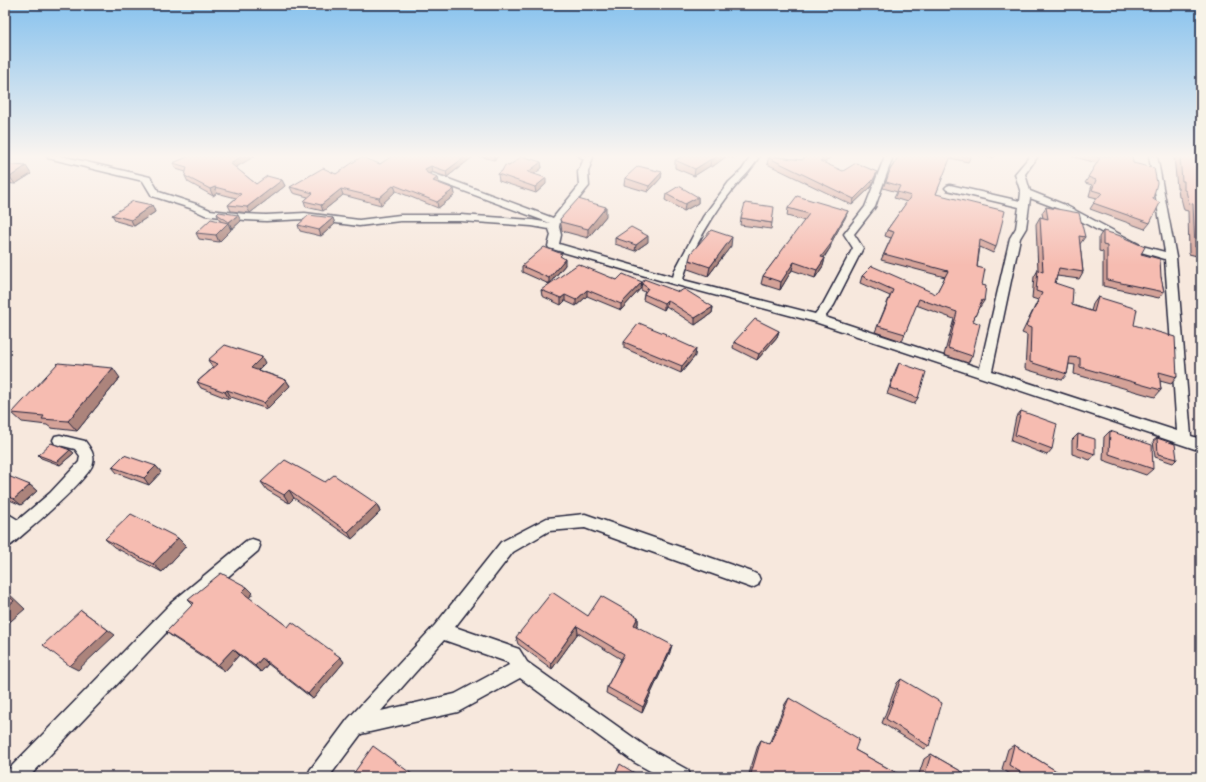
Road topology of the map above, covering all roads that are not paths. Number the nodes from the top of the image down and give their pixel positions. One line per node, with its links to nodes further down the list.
1 (154, 192): 10 (street)
2 (473, 192): 10 (street)
3 (579, 192): 10 (street)
4 (726, 192): 12 (street)
5 (875, 192): 13 (street)
6 (968, 192): 9 (street)
7 (1160, 192): 11 (street)
8 (1026, 193): 9 (street); 11 (street)
9 (1024, 206): 14 (street)
10 (555, 225): 12 (street)
11 (1171, 258): 15 (street)
12 (677, 282): 13 (street)
13 (818, 319): 14 (street)
14 (984, 373): 15 (street)
15 (1184, 439): 17 (street)
16 (60, 440): 19 (street)
17 (1201, 445)
18 (5, 520): 19 (street)
19 (18, 529): 20 (street)
20 (5, 540)
21 (252, 546): 26 (street)
22 (752, 580): 23 (street)
23 (442, 631): 24 (street); 25 (street)
24 (520, 668): 25 (street); 28 (street)
25 (355, 726): 27 (street)
26 (15, 777)
27 (317, 777)
28 (681, 777)

